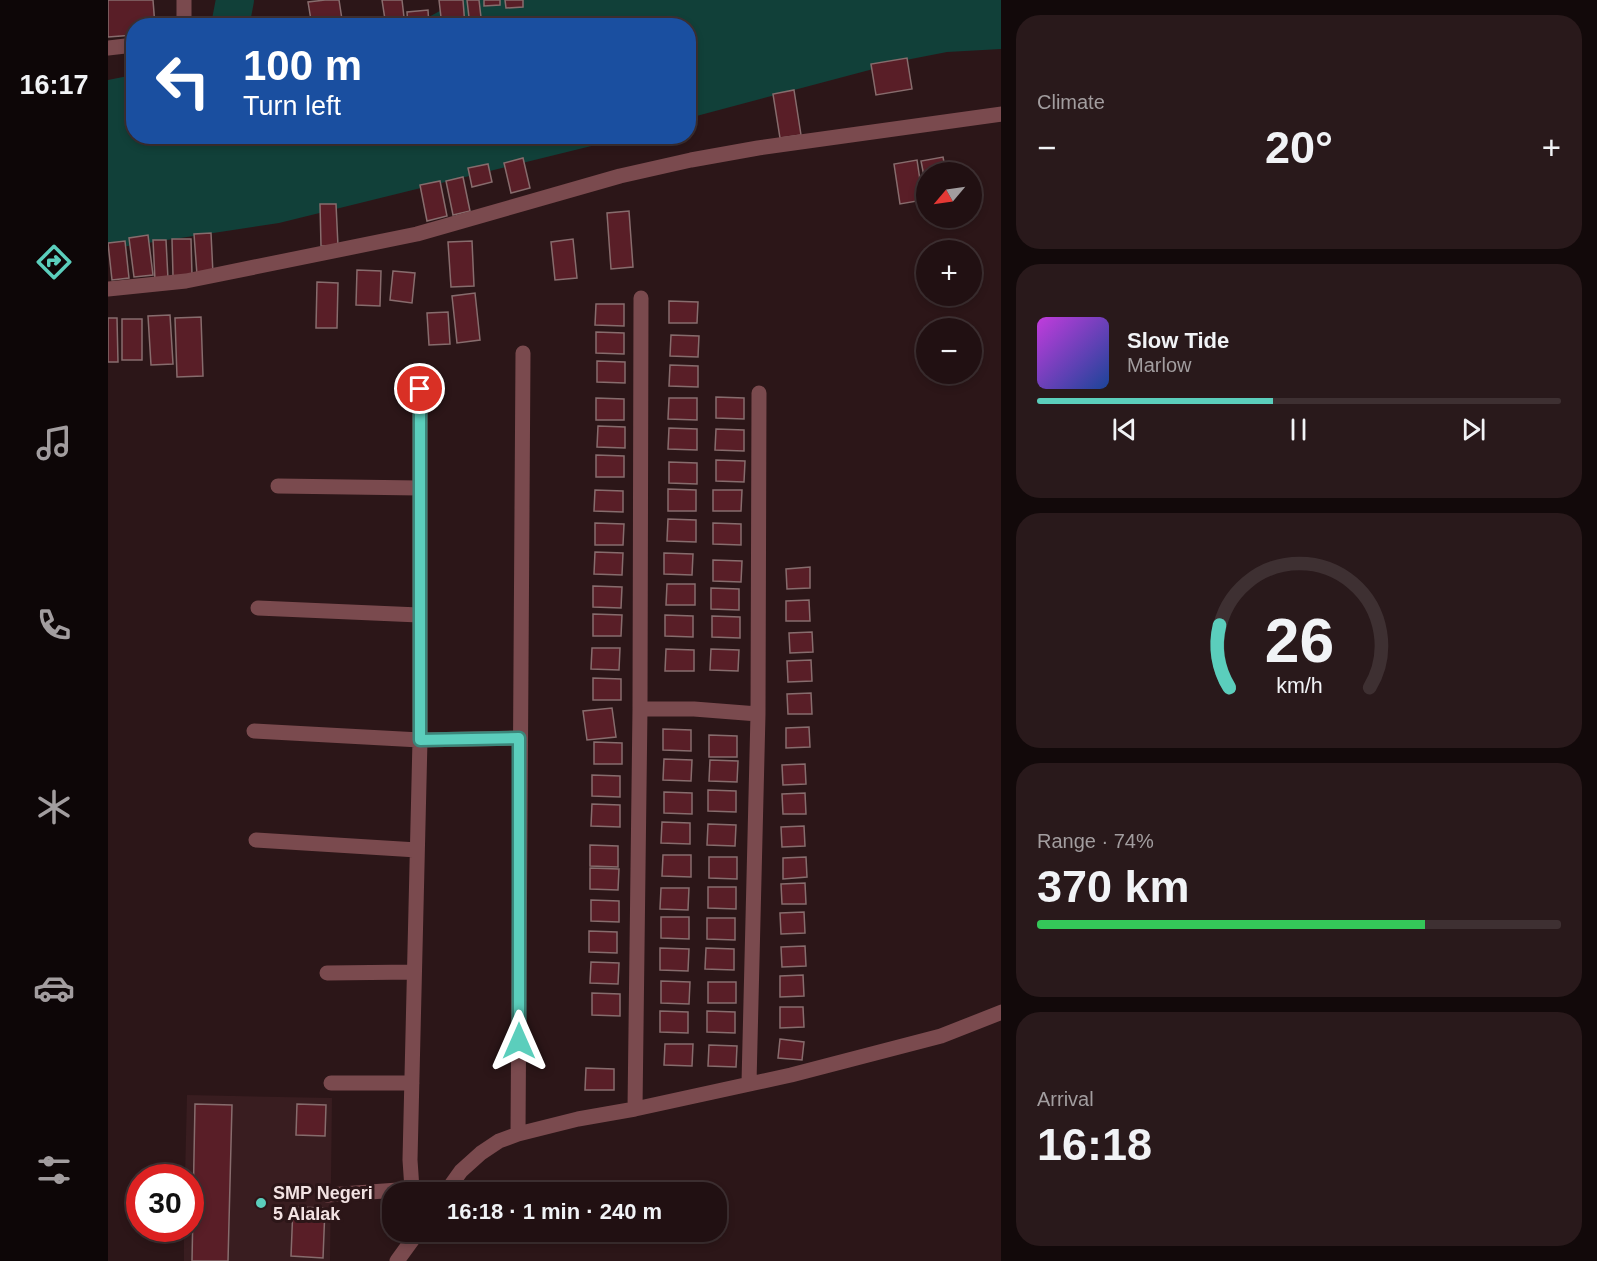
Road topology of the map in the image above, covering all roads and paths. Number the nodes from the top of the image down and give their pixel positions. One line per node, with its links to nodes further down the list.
1 (184, 0): 2 (street)
2 (184, 18)
3 (126, 46): 4 (street)
4 (108, 48)
5 (1001, 114): 6 (street)
6 (108, 289)
7 (641, 298): 15 (street)
8 (523, 353): 18 (street)
9 (420, 389): 12 (street)
10 (759, 393): 16 (street)
11 (278, 486): 12 (street)
12 (419, 488): 14 (street)
13 (258, 608): 14 (street)
14 (419, 615): 19 (street)
15 (639, 709): 16 (street); 28 (street)
16 (758, 714): 27 (street)
17 (254, 731): 19 (street)
18 (519, 738): 19 (street); 29 (street)
19 (420, 740): 21 (street)
20 (256, 840): 21 (street)
21 (417, 850): 22 (street)
22 (414, 972): 23 (street); 26 (street)
23 (327, 973)
24 (1001, 1012): 27 (street)
25 (331, 1083): 26 (street)
26 (412, 1083): 30 (street)
27 (749, 1083): 28 (street)
28 (635, 1109): 29 (street)
29 (518, 1134): 31 (street)
30 (412, 1182)
31 (453, 1182)
32 (382, 1192): 33 (street)
33 (328, 1195)
34 (411, 1242): 35 (street)
35 (397, 1261)

